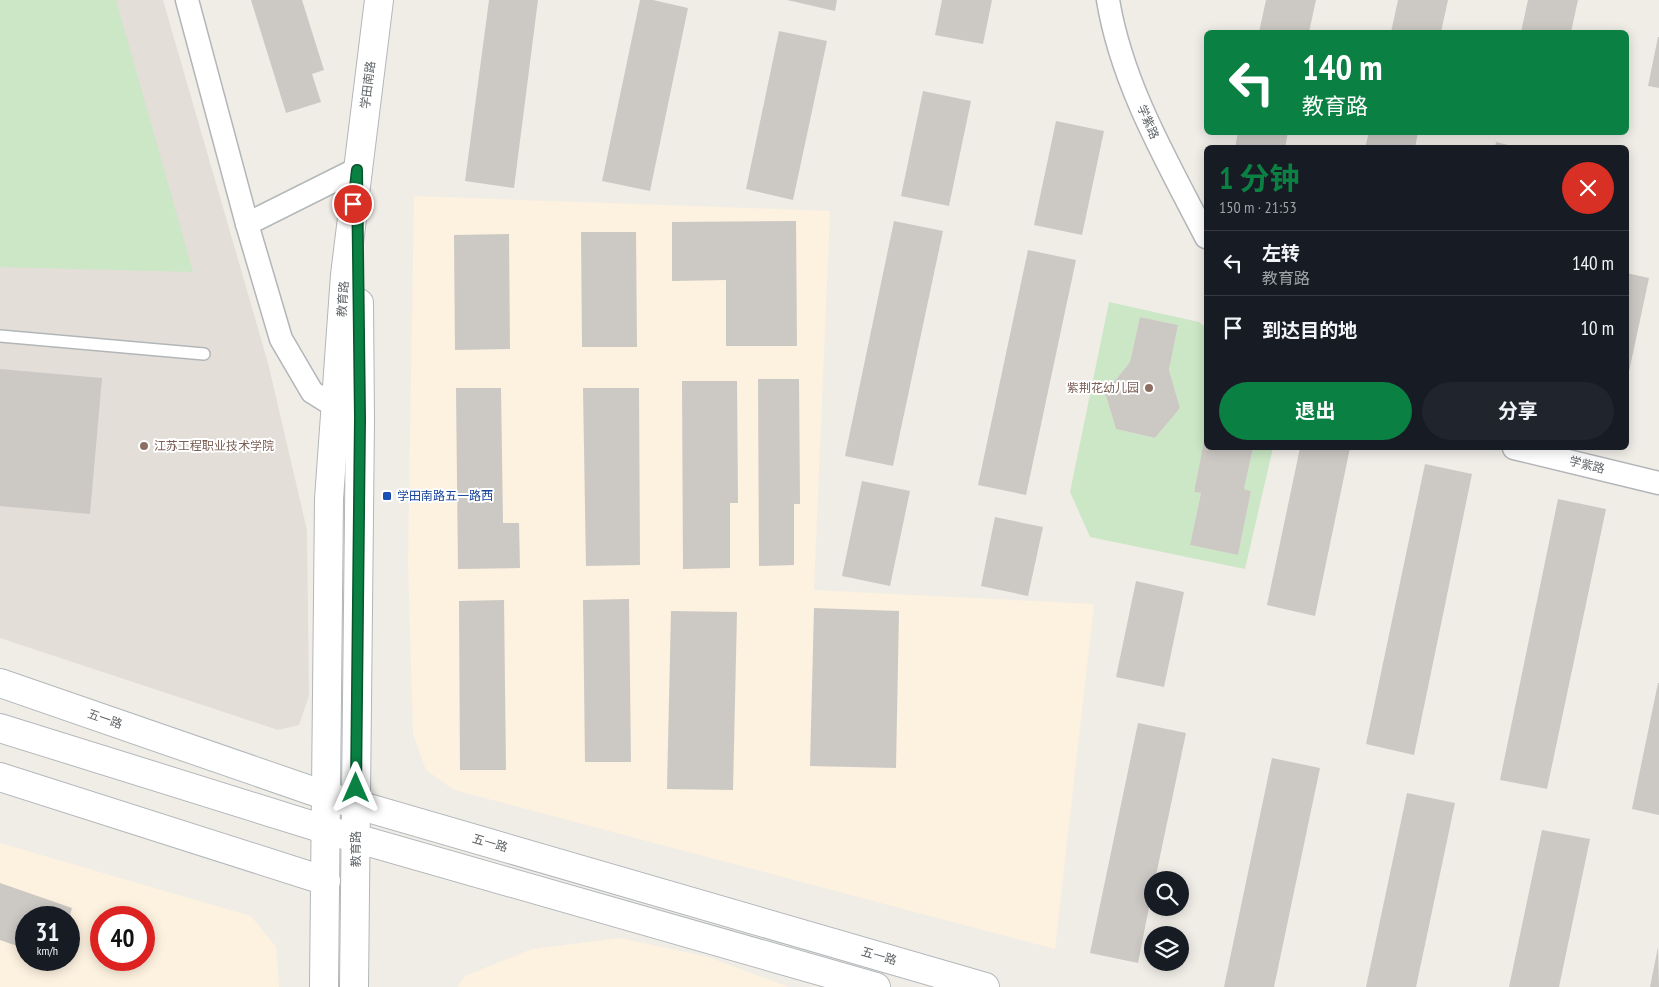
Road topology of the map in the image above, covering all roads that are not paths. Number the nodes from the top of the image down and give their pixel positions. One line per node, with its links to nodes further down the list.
1 (187, 0): 5 (street)
2 (379, 0): 4 (main road, 学田南路)
3 (1108, 0): 6 (street, 学紫路)
4 (357, 170): 5 (street); 9 (main road, 教育路); 16 (main road, 教育路)
5 (247, 224): 9 (street)
6 (1204, 233)
7 (0, 336): 8 (lane)
8 (204, 354)
9 (336, 407): 15 (main road, 教育路)
10 (1522, 450): 11 (street, 学紫路)
11 (1659, 483)
12 (0, 683): 15 (main road, 五一路)
13 (0, 728): 17 (main road)
14 (0, 777): 19 (main road)
15 (327, 796): 16 (main road, 五一路); 17 (main road, 教育路)
16 (356, 804): 18 (main road, 教育路); 23 (main road, 五一路)
17 (327, 830): 18 (main road); 19 (main road, 教育路)
18 (356, 839): 21 (main road, 教育路); 22 (main road)
19 (326, 881): 20 (main road, 教育路)
20 (324, 987)
21 (354, 987)
22 (876, 987)
23 (985, 987)

